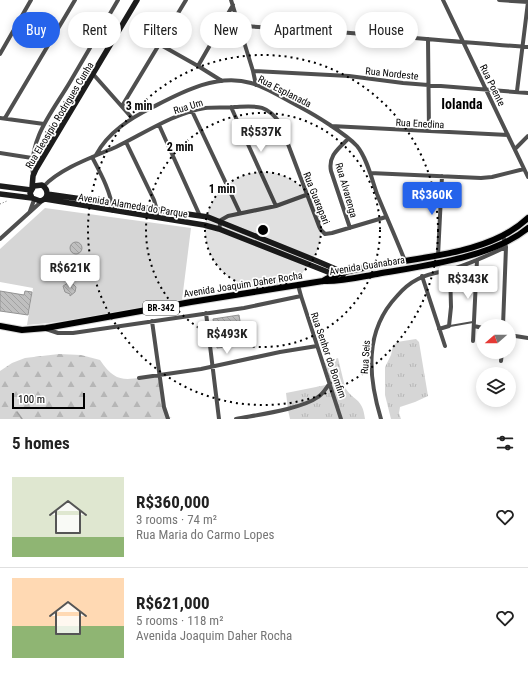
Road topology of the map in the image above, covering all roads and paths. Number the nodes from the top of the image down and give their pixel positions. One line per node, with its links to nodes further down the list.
1 (31, 0): 21 (street)
2 (75, 0): 34 (street)
3 (118, 0): 36 (street)
4 (137, 0): 24 (street, Rua Eleosipio Rodrigues Cunha)
5 (186, 0): 11 (street)
6 (231, 0): 10 (street)
7 (443, 0): 15 (street, Rua Poente)
8 (500, 0): 9 (street)
9 (528, 2): 16 (street)
10 (233, 5): 12 (street); 22 (street)
11 (179, 12)
12 (235, 12)
13 (252, 27): 14 (street)
14 (428, 39): 15 (street); 26 (street)
15 (464, 42): 16 (street); 28 (street, Rua Poente)
16 (523, 47): 17 (street); 29 (street)
17 (528, 47)
18 (157, 48): 31 (street)
19 (166, 48): 22 (street)
20 (246, 48): 23 (street)
21 (0, 54)
22 (198, 66): 25 (street)
23 (253, 71): 26 (street, Rua Nordeste); 27 (street)
24 (94, 74): 31 (street); 51 (street, Rua Eleosipio Rodrigues Cunha)
25 (222, 81): 27 (street, Rua Esplanada); 35 (street, Rua Esplanada)
26 (428, 84): 28 (street, Rua Nordeste); 40 (street)
27 (256, 85): 38 (street, Rua Esplanada)
28 (486, 89): 29 (street, Rua Nordeste); 41 (street, Rua Poente)
29 (517, 91): 30 (street, Rua Nordeste)
30 (528, 93)
31 (122, 106): 35 (street)
32 (231, 108): 33 (street, Rua Um); 39 (street, Rua Um); 65 (street)
33 (192, 111): 37 (street, Rua Um); 69 (street)
34 (2, 118): 36 (street)
35 (132, 118): 44 (street, Rua Esplanada)
36 (44, 124): 50 (street)
37 (159, 125): 45 (street, Rua Um); 70 (street)
38 (330, 126): 40 (street, Rua Enedina); 43 (street, Rua Esplanada)
39 (282, 130): 61 (street, Rua Guarapari)
40 (429, 131): 41 (street, Rua Enedina)
41 (508, 135): 46 (street, Rua Poente)
42 (528, 136): 46 (street)
43 (348, 139): 53 (street, Rua Esplanada); 75 (street, Rua Alvarenga)
44 (104, 142): 47 (street); 49 (street, Rua Esplanada)
45 (126, 142): 47 (street, Rua Um); 66 (street)
46 (515, 149): 52 (street, Rua Poente)
47 (109, 150): 49 (street, Rua Um)
48 (0, 153): 50 (street)
49 (94, 156): 57 (street, Rua Um); 64 (street)
50 (32, 158): 51 (street); 54 (street)
51 (40, 163): 54 (street, Rua Eleosipio Rodrigues Cunha)
52 (524, 169): 55 (street); 56 (street, Rua Poente)
53 (370, 173): 55 (street); 72 (street, Rua Esplanada)
54 (33, 176): 57 (street); 59 (street)
55 (442, 176): 80 (street)
56 (528, 176)
57 (42, 185): 59 (street); 62 (street)
58 (0, 186): 59 (street)
59 (31, 189): 63 (street)
60 (0, 194): 63 (street, Avenida Alameda do Parque)
61 (306, 195): 65 (street); 75 (street, Rua Guarapari)
62 (45, 198): 63 (street, Avenida Alameda do Parque); 64 (street, Avenida Alameda do Parque); 67 (street, Avenida Alameda do Parque); 68 (street)
63 (33, 199): 68 (street)
64 (112, 203): 66 (street, Avenida Alameda do Parque); 67 (street)
65 (276, 206): 69 (street)
66 (157, 210): 70 (street, Avenida Alameda do Parque); 71 (street)
67 (113, 211): 71 (street, Avenida Alameda do Parque)
68 (29, 212): 78 (street)
69 (240, 213): 74 (street)
70 (200, 216): 74 (street, Avenida Alameda do Parque)
71 (157, 217): 77 (street, Avenida Alameda do Parque)
72 (386, 217): 75 (street, Rua Guarapari); 82 (street, Rua Esplanada)
73 (528, 219): 79 (main road, Avenida Guanabara / BR-342)
74 (220, 222): 77 (street); 84 (street, Avenida Alameda do Parque)
75 (350, 228)
76 (528, 228): 79 (main road, Avenida Guanabara / BR-342)
77 (219, 229): 86 (street, Avenida Alameda do Parque)
78 (0, 239)
79 (505, 241): 80 (main road, Avenida Guanabara / BR-342); 81 (street, Rua Seis); 84 (main road, Avenida Guanabara / BR-342); 91 (street)
80 (438, 256): 82 (main road, Avenida Guanabara / BR-342)
81 (477, 260): 83 (street, Rua Seis); 93 (street)
82 (406, 261): 84 (main road, Avenida Guanabara / BR-342)
83 (450, 270): 85 (street, Rua Seis); 95 (street)
84 (344, 276): 86 (main road, Avenida Guanabara / BR-342)
85 (422, 276): 97 (street); 111 (street, Rua Seis)
86 (335, 278): 87 (main road, Avenida Guanabara / BR-342)
87 (323, 281): 88 (main road, Avenida Joaquim Daher Rocha / BR-342)
88 (298, 285): 89 (street, Rua Senhor do Bomfim); 96 (main road, Avenida Joaquim Daher Rocha / BR-342)
89 (301, 296): 90 (street); 101 (street, Rua Senhor do Bomfim)
90 (206, 313): 92 (street); 103 (street)
91 (503, 319)
92 (152, 321): 96 (street); 104 (street)
93 (474, 324): 95 (lane); 100 (street)
94 (0, 326): 96 (main road, Avenida Joaquim Daher Rocha / BR-342)
95 (448, 326): 97 (street)
96 (46, 328)
97 (440, 329): 102 (street)
98 (516, 336): 99 (street)
99 (528, 338)
100 (473, 341)
101 (317, 346): 103 (street); 106 (street, Rua Senhor do Bomfim)
102 (445, 346)
103 (213, 366): 104 (street); 108 (street)
104 (160, 375): 105 (street); 107 (street)
105 (139, 378)
106 (330, 383): 109 (street); 110 (street, Rua Senhor do Bomfim)
107 (168, 419)
108 (219, 419)
109 (236, 419)
110 (342, 419)
111 (381, 419)

